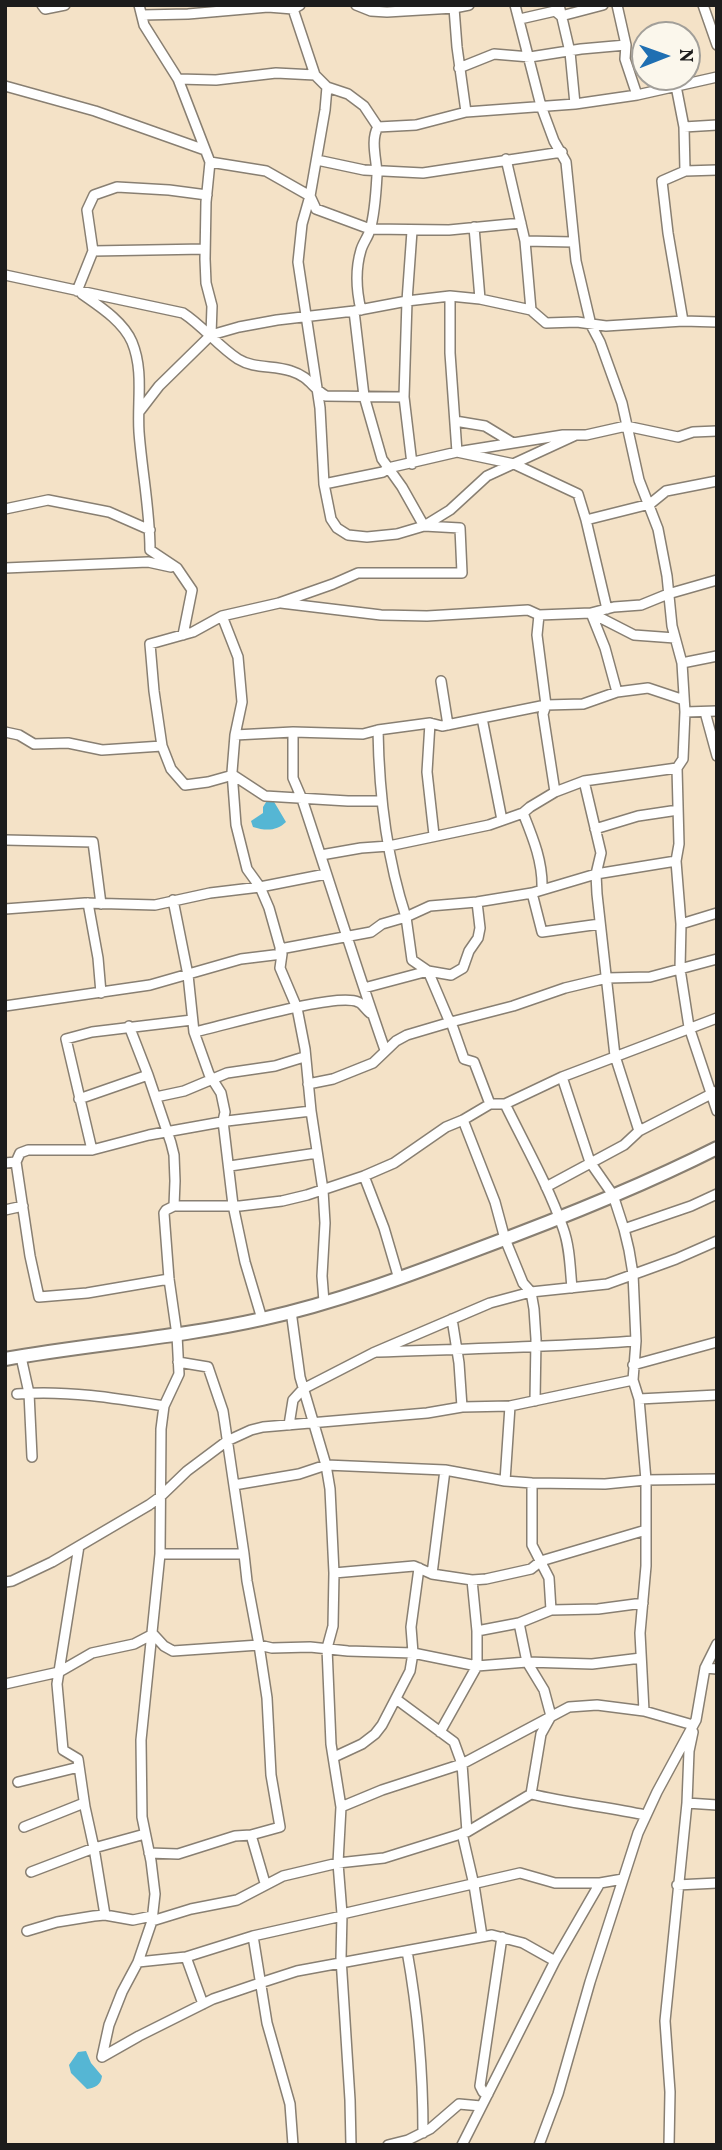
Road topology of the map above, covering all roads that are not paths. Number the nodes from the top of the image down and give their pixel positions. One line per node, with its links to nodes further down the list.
1 (42, 5): 2 (street)
2 (65, 5)
3 (356, 5): 13 (street)
4 (469, 5): 12 (street)
5 (515, 5): 16 (street)
6 (559, 5): 15 (street)
7 (603, 5): 15 (street)
8 (617, 5): 17 (street)
9 (703, 5): 18 (street)
10 (267, 6): 11 (street); 14 (street)
11 (296, 7): 22 (street)
12 (454, 7): 13 (street); 21 (street)
13 (377, 8)
14 (140, 10): 23 (street)
15 (561, 16): 16 (street); 19 (street)
16 (520, 19): 20 (street)
17 (626, 45): 19 (street); 28 (street)
18 (717, 45)
19 (570, 52): 20 (street); 29 (street)
20 (530, 57): 21 (street); 30 (street)
21 (459, 68): 31 (street)
22 (314, 75): 23 (street); 25 (street)
23 (178, 79): 35 (street)
24 (5, 86): 35 (street)
25 (327, 87): 33 (street); 38 (street)
26 (654, 91): 28 (street)
27 (677, 91): 34 (street)
28 (637, 95): 29 (street)
29 (575, 104): 30 (street)
30 (541, 106): 31 (street); 36 (street)
31 (466, 112): 33 (street)
32 (717, 125): 34 (street)
33 (378, 127): 41 (street)
34 (684, 127): 42 (street)
35 (205, 149): 39 (street)
36 (562, 152): 37 (street); 50 (street)
37 (506, 159): 41 (street); 45 (street)
38 (317, 160): 41 (street); 44 (street)
39 (210, 162): 43 (street); 44 (street)
40 (717, 170): 42 (street)
41 (377, 171): 47 (street)
42 (685, 171): 61 (street)
43 (207, 195): 51 (street); 52 (street)
44 (310, 196): 47 (street); 60 (street)
45 (520, 223): 46 (street); 49 (street)
46 (474, 227): 48 (street); 56 (street)
47 (370, 229): 48 (street); 58 (street)
48 (412, 231): 57 (street)
49 (525, 242): 50 (street); 59 (street)
50 (573, 242): 63 (street)
51 (205, 249): 52 (street); 64 (street)
52 (93, 251): 54 (street)
53 (5, 275): 54 (street)
54 (78, 291): 64 (street); 68 (street)
55 (450, 296): 56 (street); 57 (street); 69 (street)
56 (480, 299): 59 (street)
57 (407, 301): 58 (street); 67 (street)
58 (357, 310): 60 (street); 66 (street)
59 (531, 310): 63 (street)
60 (305, 317): 64 (street); 65 (street)
61 (683, 321): 62 (street); 63 (street)
62 (717, 322)
63 (592, 325): 70 (street)
64 (211, 335): 65 (street); 68 (street)
65 (316, 387): 66 (street); 79 (street)
66 (364, 396): 67 (street); 77 (street)
67 (404, 397): 75 (street)
68 (139, 412): 84 (street)
69 (454, 421): 73 (street); 74 (street)
70 (626, 426): 71 (street); 72 (street); 80 (street)
71 (717, 431)
72 (576, 435): 73 (street); 76 (street)
73 (513, 443): 74 (street)
74 (457, 452): 75 (street); 76 (street)
75 (412, 464): 77 (street)
76 (514, 464): 82 (street); 83 (street)
77 (388, 468): 79 (street); 83 (street)
78 (717, 481): 80 (street)
79 (324, 484): 83 (street)
80 (650, 504): 82 (street); 88 (street)
81 (5, 509): 84 (street)
82 (586, 520): 90 (street)
83 (424, 526): 89 (street)
84 (150, 530): 86 (street)
85 (5, 568): 86 (street)
86 (177, 568): 94 (street)
87 (717, 580): 88 (street)
88 (667, 594): 90 (street); 95 (street)
89 (279, 603): 92 (street); 93 (street)
90 (607, 609): 91 (street)
91 (591, 613): 92 (street); 95 (street); 99 (street)
92 (539, 615): 101 (street)
93 (222, 616): 94 (street); 111 (street)
94 (183, 635): 112 (street)
95 (675, 638): 97 (street)
96 (717, 656): 97 (street)
97 (682, 663): 100 (street)
98 (441, 681): 107 (street)
99 (617, 692): 100 (street); 101 (street)
100 (684, 700): 103 (street)
101 (546, 705): 105 (street); 117 (street)
102 (717, 711): 104 (street)
103 (685, 712): 104 (street); 114 (street)
104 (705, 712): 113 (street)
105 (482, 718): 107 (street); 122 (street)
106 (430, 723): 107 (street); 108 (street); 124 (street)
107 (448, 725)
108 (378, 730): 110 (street); 119 (street)
109 (5, 732): 112 (street)
110 (293, 732): 111 (street); 118 (street)
111 (235, 735): 115 (street)
112 (162, 746): 115 (street)
113 (717, 756)
114 (677, 768): 116 (street); 120 (street)
115 (233, 775): 118 (street); 131 (street)
116 (584, 781): 117 (street); 123 (street)
117 (555, 792): 121 (street)
118 (302, 799): 119 (street); 127 (street)
119 (382, 801): 126 (street)
120 (678, 810): 123 (street); 128 (street)
121 (523, 813): 122 (street); 132 (street)
122 (502, 820): 124 (street)
123 (595, 829): 130 (street)
124 (434, 835): 126 (street)
125 (5, 840): 136 (street)
126 (389, 846): 127 (street); 139 (street)
127 (321, 855): 129 (street)
128 (676, 861): 130 (street); 141 (street)
129 (326, 874): 131 (street); 142 (street)
130 (596, 874): 132 (street); 140 (street)
131 (260, 887): 133 (street); 143 (street)
132 (537, 891): 134 (street); 140 (street)
133 (173, 900): 136 (street); 147 (street)
134 (477, 902): 139 (street); 146 (street)
135 (88, 903): 136 (street); 137 (street); 150 (street)
136 (101, 904)
137 (5, 909)
138 (717, 913): 141 (street)
139 (406, 917): 142 (street); 146 (street)
140 (600, 924): 148 (street)
141 (681, 924): 145 (street)
142 (346, 937): 143 (street); 149 (street)
143 (281, 952): 147 (street); 152 (street)
144 (717, 959): 145 (street)
145 (680, 969): 148 (street); 158 (street)
146 (428, 971): 149 (street); 156 (street)
147 (188, 975): 150 (street); 155 (street)
148 (607, 978): 156 (street); 161 (street)
149 (364, 988): 153 (street)
150 (101, 993): 151 (street)
151 (5, 1006)
152 (297, 1008): 153 (street); 159 (street); 162 (street)
153 (373, 1016): 160 (street)
154 (717, 1018): 158 (street)
155 (192, 1020): 157 (street); 159 (street)
156 (451, 1022): 160 (street); 170 (street)
157 (129, 1026): 163 (street); 169 (street)
158 (689, 1027): 161 (street); 167 (street)
159 (194, 1032): 165 (street)
160 (385, 1050): 166 (street)
161 (615, 1056): 164 (street); 176 (street)
162 (304, 1057): 165 (street); 166 (street)
163 (148, 1075): 168 (street); 169 (street)
164 (562, 1077): 171 (street); 181 (street)
165 (213, 1078): 168 (street); 175 (street)
166 (308, 1084): 172 (street)
167 (714, 1092): 173 (street); 176 (street)
168 (156, 1097): 177 (street)
169 (79, 1099): 179 (street)
170 (489, 1104): 171 (street); 174 (street)
171 (505, 1104): 185 (street)
172 (311, 1111): 175 (street); 180 (street)
173 (717, 1111)
174 (463, 1121): 184 (street); 195 (street)
175 (223, 1122): 177 (street); 183 (street)
176 (639, 1130): 181 (street)
177 (166, 1132): 179 (street); 191 (street)
178 (717, 1148): 188 (main road)
179 (92, 1150): 182 (street)
180 (317, 1153): 183 (street); 186 (street)
181 (590, 1162): 185 (street); 188 (street)
182 (10, 1163): 190 (street)
183 (230, 1167): 189 (street)
184 (364, 1176): 186 (street); 199 (street)
185 (546, 1187): 193 (street)
186 (323, 1190): 189 (street); 202 (street)
187 (717, 1194): 194 (street)
188 (613, 1195): 193 (main road); 194 (street)
189 (233, 1205): 191 (street); 204 (street)
190 (23, 1206): 192 (street); 198 (street)
191 (174, 1206): 198 (street)
192 (5, 1210)
193 (559, 1217): 195 (main road); 200 (street)
194 (624, 1229): 197 (street)
195 (505, 1239): 199 (main road); 201 (street)
196 (717, 1241): 197 (street)
197 (633, 1274): 200 (street); 207 (street)
198 (169, 1279): 206 (street)
199 (399, 1279): 202 (main road)
200 (572, 1288): 201 (street)
201 (531, 1292): 205 (street); 209 (street)
202 (324, 1302): 203 (main road)
203 (291, 1311): 204 (main road); 217 (street)
204 (262, 1319): 206 (main road)
205 (452, 1319): 210 (street); 211 (street)
206 (177, 1335): 212 (main road); 214 (street)
207 (636, 1340): 209 (street); 215 (street)
208 (717, 1342): 215 (street)
209 (535, 1348): 210 (street); 222 (street)
210 (458, 1349): 211 (street); 225 (street)
211 (373, 1353): 217 (street)
212 (21, 1357): 213 (main road); 219 (street)
213 (5, 1359)
214 (178, 1362): 223 (street); 228 (street)
215 (633, 1365): 216 (street)
216 (633, 1380): 221 (street); 222 (street)
217 (303, 1389): 226 (street); 227 (street)
218 (17, 1394): 219 (street)
219 (29, 1394): 223 (street); 229 (street)
220 (717, 1395): 221 (street)
221 (639, 1399): 233 (street)
222 (535, 1401): 224 (street)
223 (164, 1406): 237 (street)
224 (510, 1406): 225 (street); 234 (street)
225 (463, 1407): 226 (street)
226 (314, 1423): 227 (street); 230 (street)
227 (289, 1425): 228 (street)
228 (228, 1441): 236 (street); 237 (street)
229 (32, 1457)
230 (326, 1465): 231 (street); 236 (street); 244 (street)
231 (445, 1470): 234 (street); 245 (street)
232 (717, 1479): 233 (street)
233 (646, 1480): 235 (street); 238 (street)
234 (505, 1481): 235 (street)
235 (532, 1483): 242 (street)
236 (234, 1485): 241 (street)
237 (160, 1497): 239 (street); 240 (street)
238 (646, 1530): 242 (street); 248 (street)
239 (79, 1546): 247 (street); 262 (street)
240 (160, 1554): 241 (street); 252 (street)
241 (244, 1554): 254 (street)
242 (541, 1561): 246 (street); 249 (street)
243 (419, 1568): 244 (street); 245 (street); 256 (street)
244 (334, 1573): 255 (street)
245 (432, 1574): 246 (street)
246 (472, 1580): 251 (street)
247 (5, 1582)
248 (643, 1603): 249 (street); 257 (street)
249 (551, 1610): 250 (street)
250 (519, 1623): 251 (street); 258 (street)
251 (477, 1631): 259 (street)
252 (153, 1634): 254 (street); 262 (street); 281 (street)
253 (717, 1644): 260 (street)
254 (259, 1645): 255 (street); 282 (street)
255 (327, 1648): 256 (street); 269 (street)
256 (413, 1653): 259 (street); 264 (street)
257 (641, 1658): 258 (street); 265 (street)
258 (527, 1662): 259 (street); 266 (street)
259 (477, 1666): 268 (street)
260 (705, 1668): 261 (street); 267 (street)
261 (717, 1669)
262 (59, 1672): 263 (street); 271 (street)
263 (5, 1684)
264 (396, 1699): 268 (street); 269 (street)
265 (644, 1711): 266 (street); 267 (street)
266 (551, 1716): 270 (street); 273 (street)
267 (695, 1722): 275 (street); 278 (street)
268 (440, 1732): 270 (street)
269 (334, 1757): 277 (street)
270 (462, 1764): 277 (street); 280 (street)
271 (79, 1767): 272 (street); 274 (street)
272 (18, 1782)
273 (531, 1794): 278 (street); 280 (street)
274 (84, 1803): 279 (street); 283 (street)
275 (687, 1803): 276 (street); 292 (street)
276 (717, 1805)
277 (341, 1807): 285 (street)
278 (645, 1815): 287 (street)
279 (24, 1827)
280 (464, 1833): 285 (street); 291 (street)
281 (145, 1834): 283 (street); 284 (street)
282 (251, 1835): 284 (street); 290 (street)
283 (94, 1848): 286 (street); 293 (street)
284 (149, 1853): 295 (street)
285 (338, 1863): 290 (street); 294 (street)
286 (31, 1872)
287 (623, 1880): 288 (street); 314 (street)
288 (600, 1883): 291 (street); 302 (street)
289 (717, 1883): 292 (street)
290 (265, 1884): 295 (street)
291 (474, 1885): 294 (street); 298 (street)
292 (677, 1885): 315 (street)
293 (105, 1915): 295 (street); 296 (street)
294 (342, 1915): 297 (street); 304 (street)
295 (152, 1918): 303 (street)
296 (27, 1931)
297 (253, 1936): 301 (street); 305 (street)
298 (482, 1936): 299 (street); 300 (street)
299 (502, 1937): 302 (street); 307 (street)
300 (407, 1951): 304 (street); 309 (street)
301 (186, 1957): 303 (street); 306 (street)
302 (555, 1961): 307 (street)
303 (138, 1962): 306 (street)
304 (341, 1964): 305 (street); 311 (street)
305 (260, 1983): 306 (street); 310 (street)
306 (202, 2004)
307 (488, 2094): 308 (street)
308 (481, 2106): 309 (street); 313 (street)
309 (423, 2133): 312 (street)
310 (293, 2145)
311 (351, 2145)
312 (388, 2145)
313 (462, 2145)
314 (539, 2145)
315 (669, 2145)

